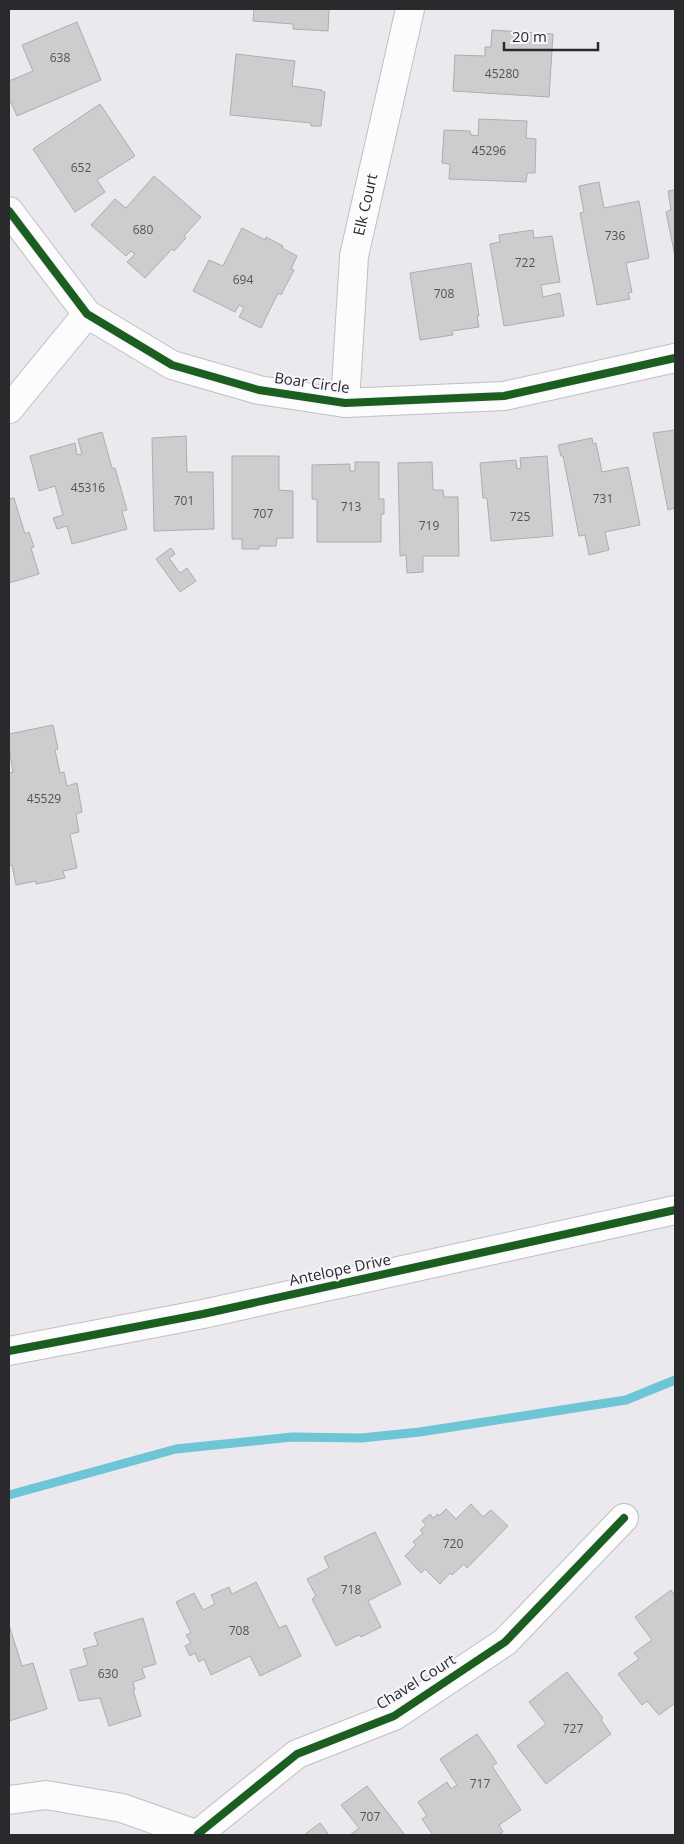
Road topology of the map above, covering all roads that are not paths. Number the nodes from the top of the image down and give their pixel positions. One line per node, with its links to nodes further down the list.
1 (410, 9): 5 (street, Elk Court)
2 (9, 211): 3 (street, Boar Circle)
3 (86, 314): 5 (street, Boar Circle); 6 (street)
4 (675, 358): 5 (street, Boar Circle)
5 (345, 403)
6 (9, 409)
7 (675, 1210): 8 (street, Antelope Drive)
8 (9, 1351)
9 (624, 1518): 11 (street, Chavel Court)
10 (9, 1800): 11 (street)
11 (198, 1835)

